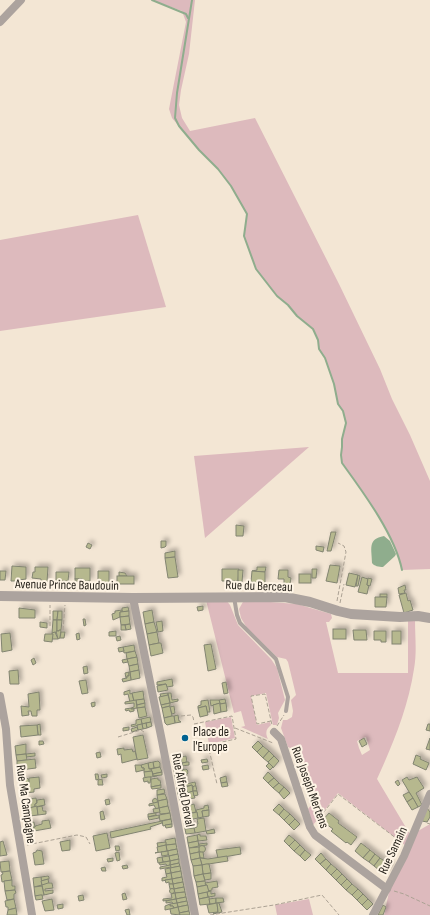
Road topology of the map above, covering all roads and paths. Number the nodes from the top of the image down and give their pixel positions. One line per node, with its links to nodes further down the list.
1 (22, 0): 2 (street)
2 (0, 22)
3 (338, 543): 10 (path)
4 (344, 584): 10 (path)
5 (0, 596): 6 (street, Avenue Prince Baudouin)
6 (50, 597): 7 (street, Avenue Prince Baudouin); 12 (path)
7 (65, 597): 9 (street, Avenue Prince Baudouin); 13 (path)
8 (234, 597): 9 (street, Rue du Berceau); 10 (street, Rue du Berceau); 15 (lane)
9 (134, 598): 32 (street, Rue Alfred Derval)
10 (336, 611): 11 (street, Rue du Berceau)
11 (430, 618)
12 (50, 626)
13 (63, 630)
14 (0, 696): 27 (street, Rue Ma Campagne)
15 (286, 712): 20 (path)
16 (181, 716): 18 (path)
17 (271, 721): 17 (path); 20 (path)
18 (234, 728): 22 (path); 23 (path)
19 (144, 732): 21 (path)
20 (274, 732): 22 (street, Rue Joseph Mertens)
21 (118, 737)
22 (283, 747): 25 (street, Rue Joseph Mertens)
23 (217, 784)
24 (430, 794): 28 (street, Rue Samain)
25 (311, 829): 28 (path); 29 (street, Rue Joseph Mertens)
26 (90, 844): 27 (path)
27 (20, 846): 31 (street, Rue Ma Campagne)
28 (408, 847): 29 (street, Rue Samain)
29 (387, 889): 30 (path); 35 (street, Rue Samain)
30 (430, 906)
31 (32, 915)
32 (195, 915)
33 (210, 915): 34 (path)
34 (339, 915)
35 (373, 915)

